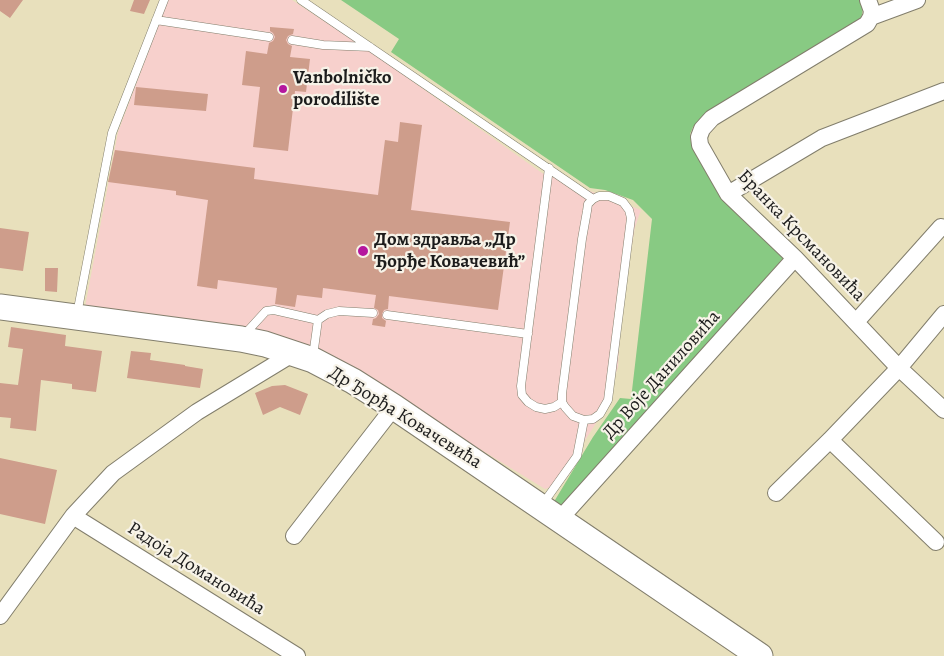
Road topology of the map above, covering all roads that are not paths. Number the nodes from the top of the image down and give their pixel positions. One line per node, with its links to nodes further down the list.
1 (164, 0): 6 (lane)
2 (301, 0): 9 (lane)
3 (868, 0): 5 (street)
4 (917, 0): 5 (street, Бранка Крсмановића)
5 (871, 18): 12 (street, Бранка Крсмановића)
6 (156, 20): 7 (lane); 20 (lane)
7 (269, 36)
8 (292, 40): 9 (lane)
9 (370, 47): 11 (lane)
10 (944, 92): 12 (street)
11 (549, 168): 13 (lane); 23 (lane)
12 (728, 194): 15 (street, Бранка Крсмановића)
13 (593, 199): 27 (lane); 30 (lane)
14 (941, 227): 22 (street)
15 (795, 258): 22 (street, Бранка Крсмановића); 33 (street, Др Воје Даниловића)
16 (0, 307): 20 (main road, Др Ђорђа Ковачевића)
17 (373, 313): 21 (lane)
18 (944, 314): 26 (street)
19 (387, 315): 23 (lane)
20 (76, 318): 24 (main road, Др Ђорђа Ковачевића)
21 (318, 320): 24 (lane); 25 (lane)
22 (856, 322): 26 (street, Бранка Крсмановића)
23 (528, 334): 27 (lane)
24 (241, 339): 25 (main road, Др Ђорђа Ковачевића)
25 (303, 357): 28 (main road, Др Ђорђа Ковачевића); 34 (street)
26 (898, 368): 29 (street, Бранка Крсмановића); 31 (street)
27 (562, 402): 30 (lane)
28 (394, 407): 33 (main road, Др Ђорђа Ковачевића); 35 (street)
29 (944, 410)
30 (584, 420): 33 (lane)
31 (830, 440): 32 (street); 36 (street)
32 (776, 494)
33 (550, 513): 39 (main road, Др Ђорђа Ковачевића)
34 (73, 516): 37 (street); 38 (street, Радоја Домановића)
35 (294, 536)
36 (936, 542)
37 (0, 616)
38 (297, 656)
39 (760, 656)

